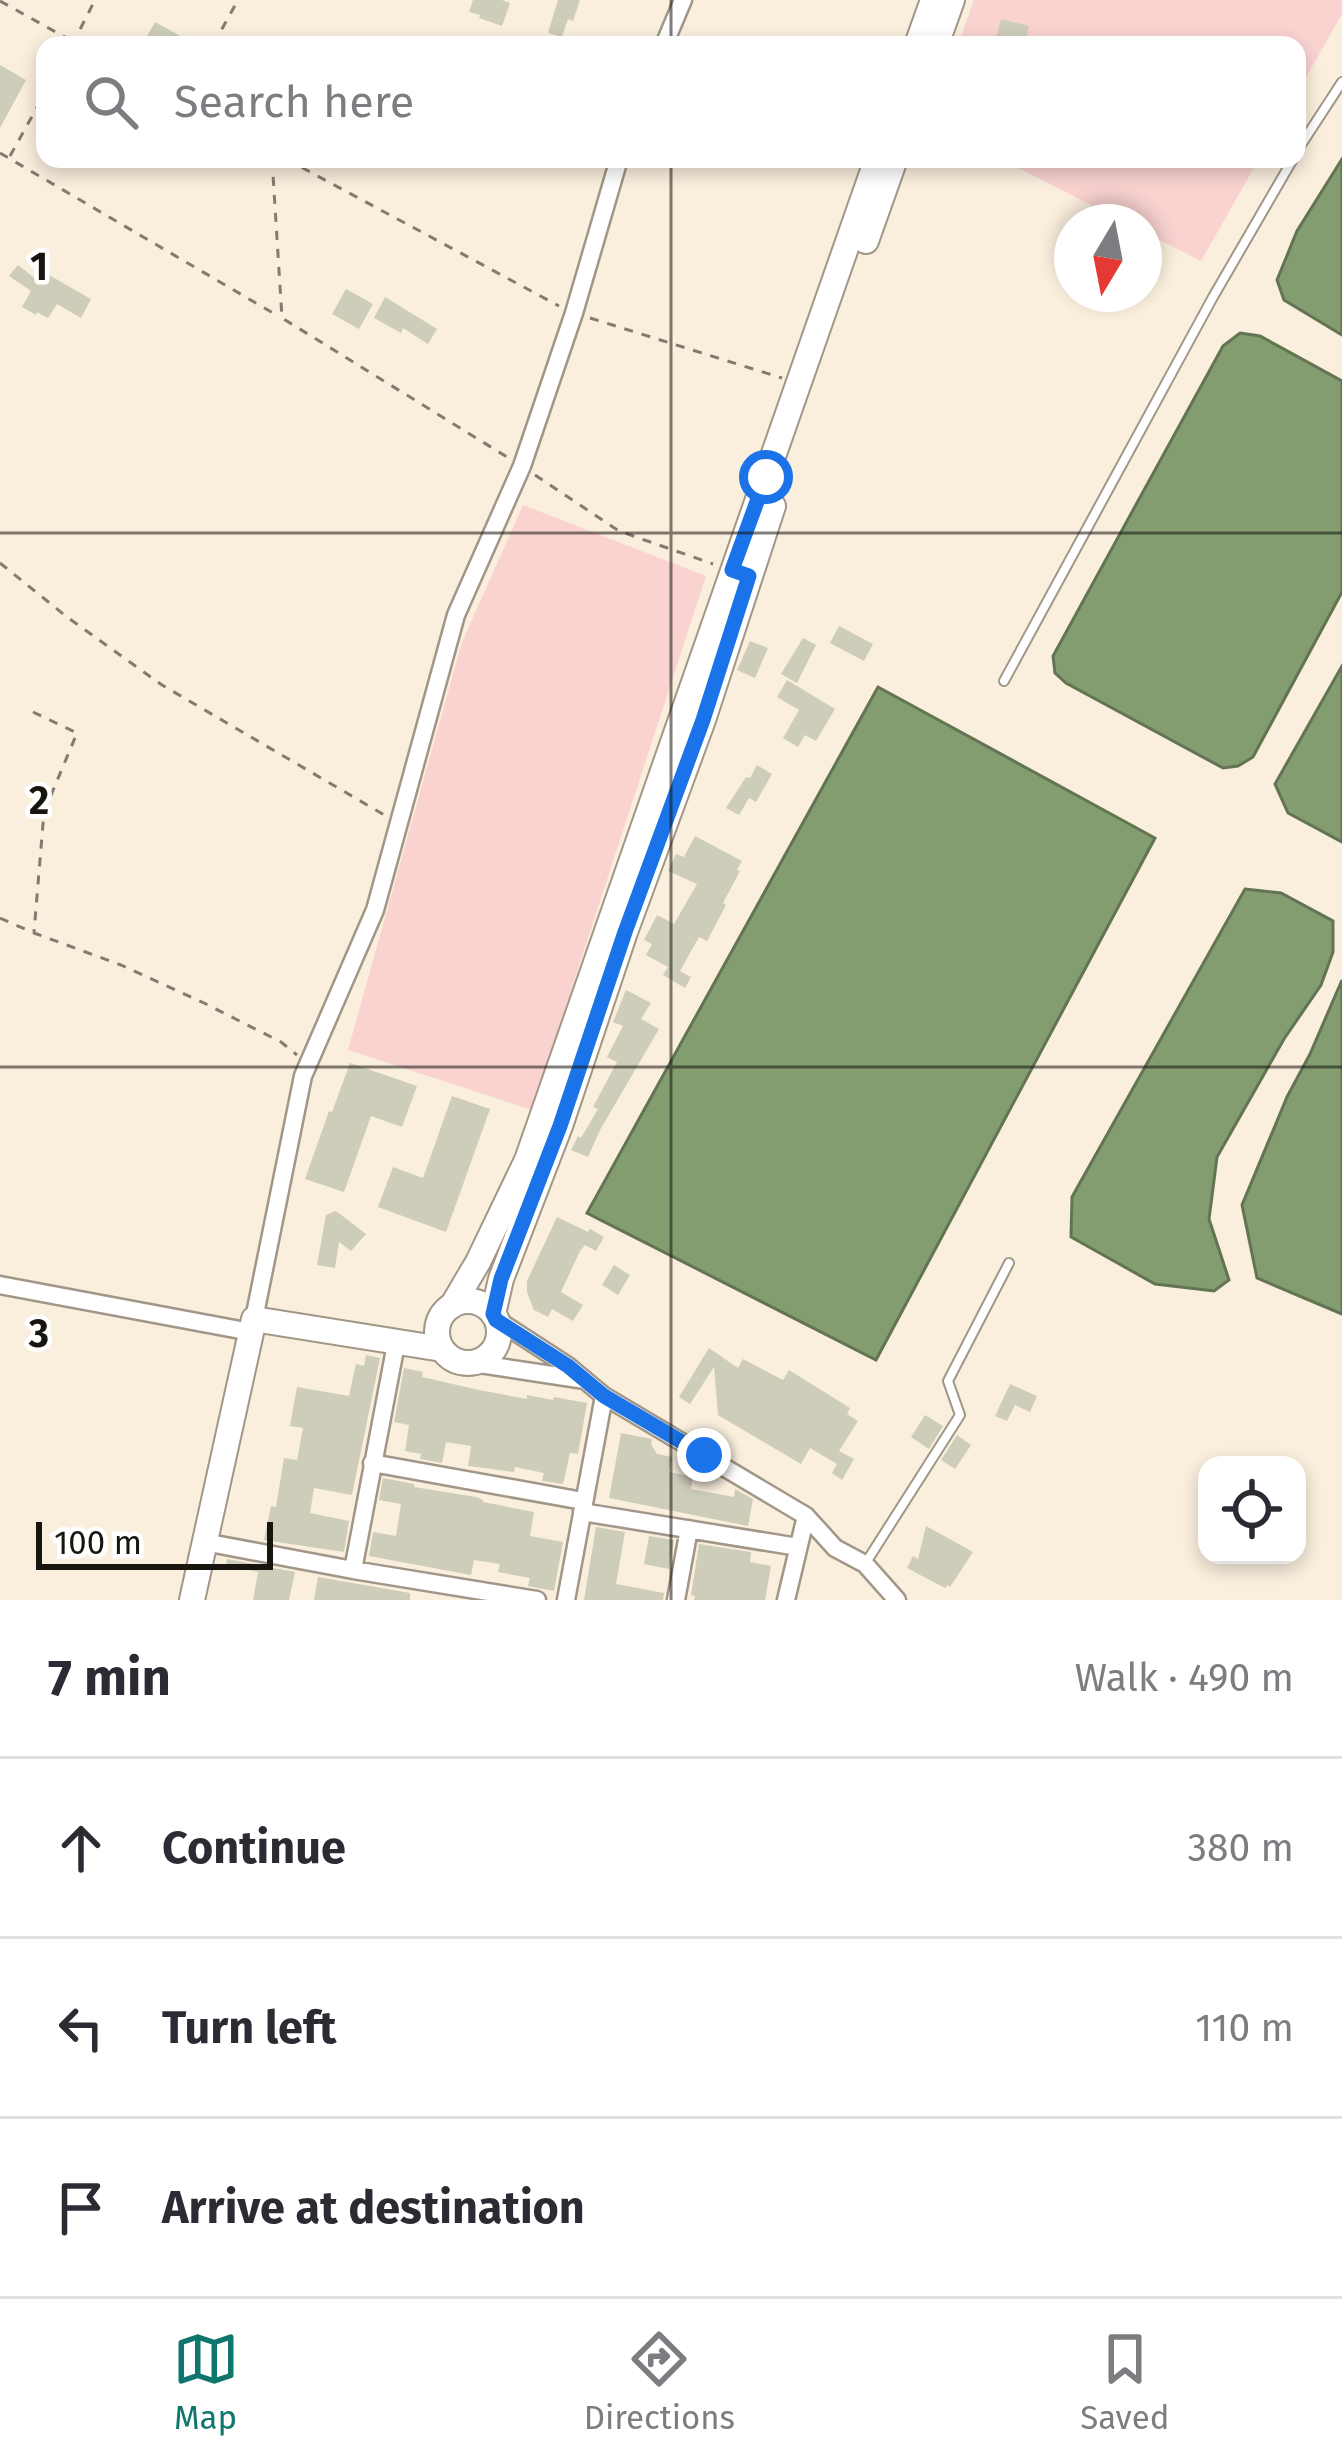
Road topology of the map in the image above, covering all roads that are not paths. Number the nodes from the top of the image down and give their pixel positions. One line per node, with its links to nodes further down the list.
1 (683, 0): 4 (street)
2 (933, 0): 5 (street)
3 (952, 0): 6 (street)
4 (668, 36)
5 (920, 36)
6 (939, 36)
7 (1342, 82): 8 (lane)
8 (1306, 137)
9 (616, 168): 18 (street)
10 (874, 168): 16 (street)
11 (893, 168): 17 (street)
12 (1287, 168): 13 (lane)
13 (1004, 681)
14 (1009, 1263): 30 (lane)
15 (0, 1285): 18 (street)
16 (452, 1306): 17 (street); 20 (street)
17 (495, 1317): 21 (street); 22 (street)
18 (252, 1325): 19 (street); 28 (street)
19 (396, 1344): 20 (street); 24 (street)
20 (442, 1349): 21 (street)
21 (473, 1363): 22 (street)
22 (585, 1380): 23 (street)
23 (604, 1396): 25 (street); 26 (street)
24 (372, 1463): 25 (street); 31 (street)
25 (583, 1506): 27 (street); 35 (street)
26 (806, 1516): 29 (street); 30 (street)
27 (688, 1529): 29 (street); 36 (street)
28 (204, 1542): 31 (street); 33 (street)
29 (798, 1547): 37 (street)
30 (865, 1564): 38 (street)
31 (353, 1570): 32 (street)
32 (457, 1593): 34 (street)
33 (192, 1600)
34 (537, 1600)
35 (566, 1600)
36 (676, 1600)
37 (786, 1600)
38 (897, 1600)

